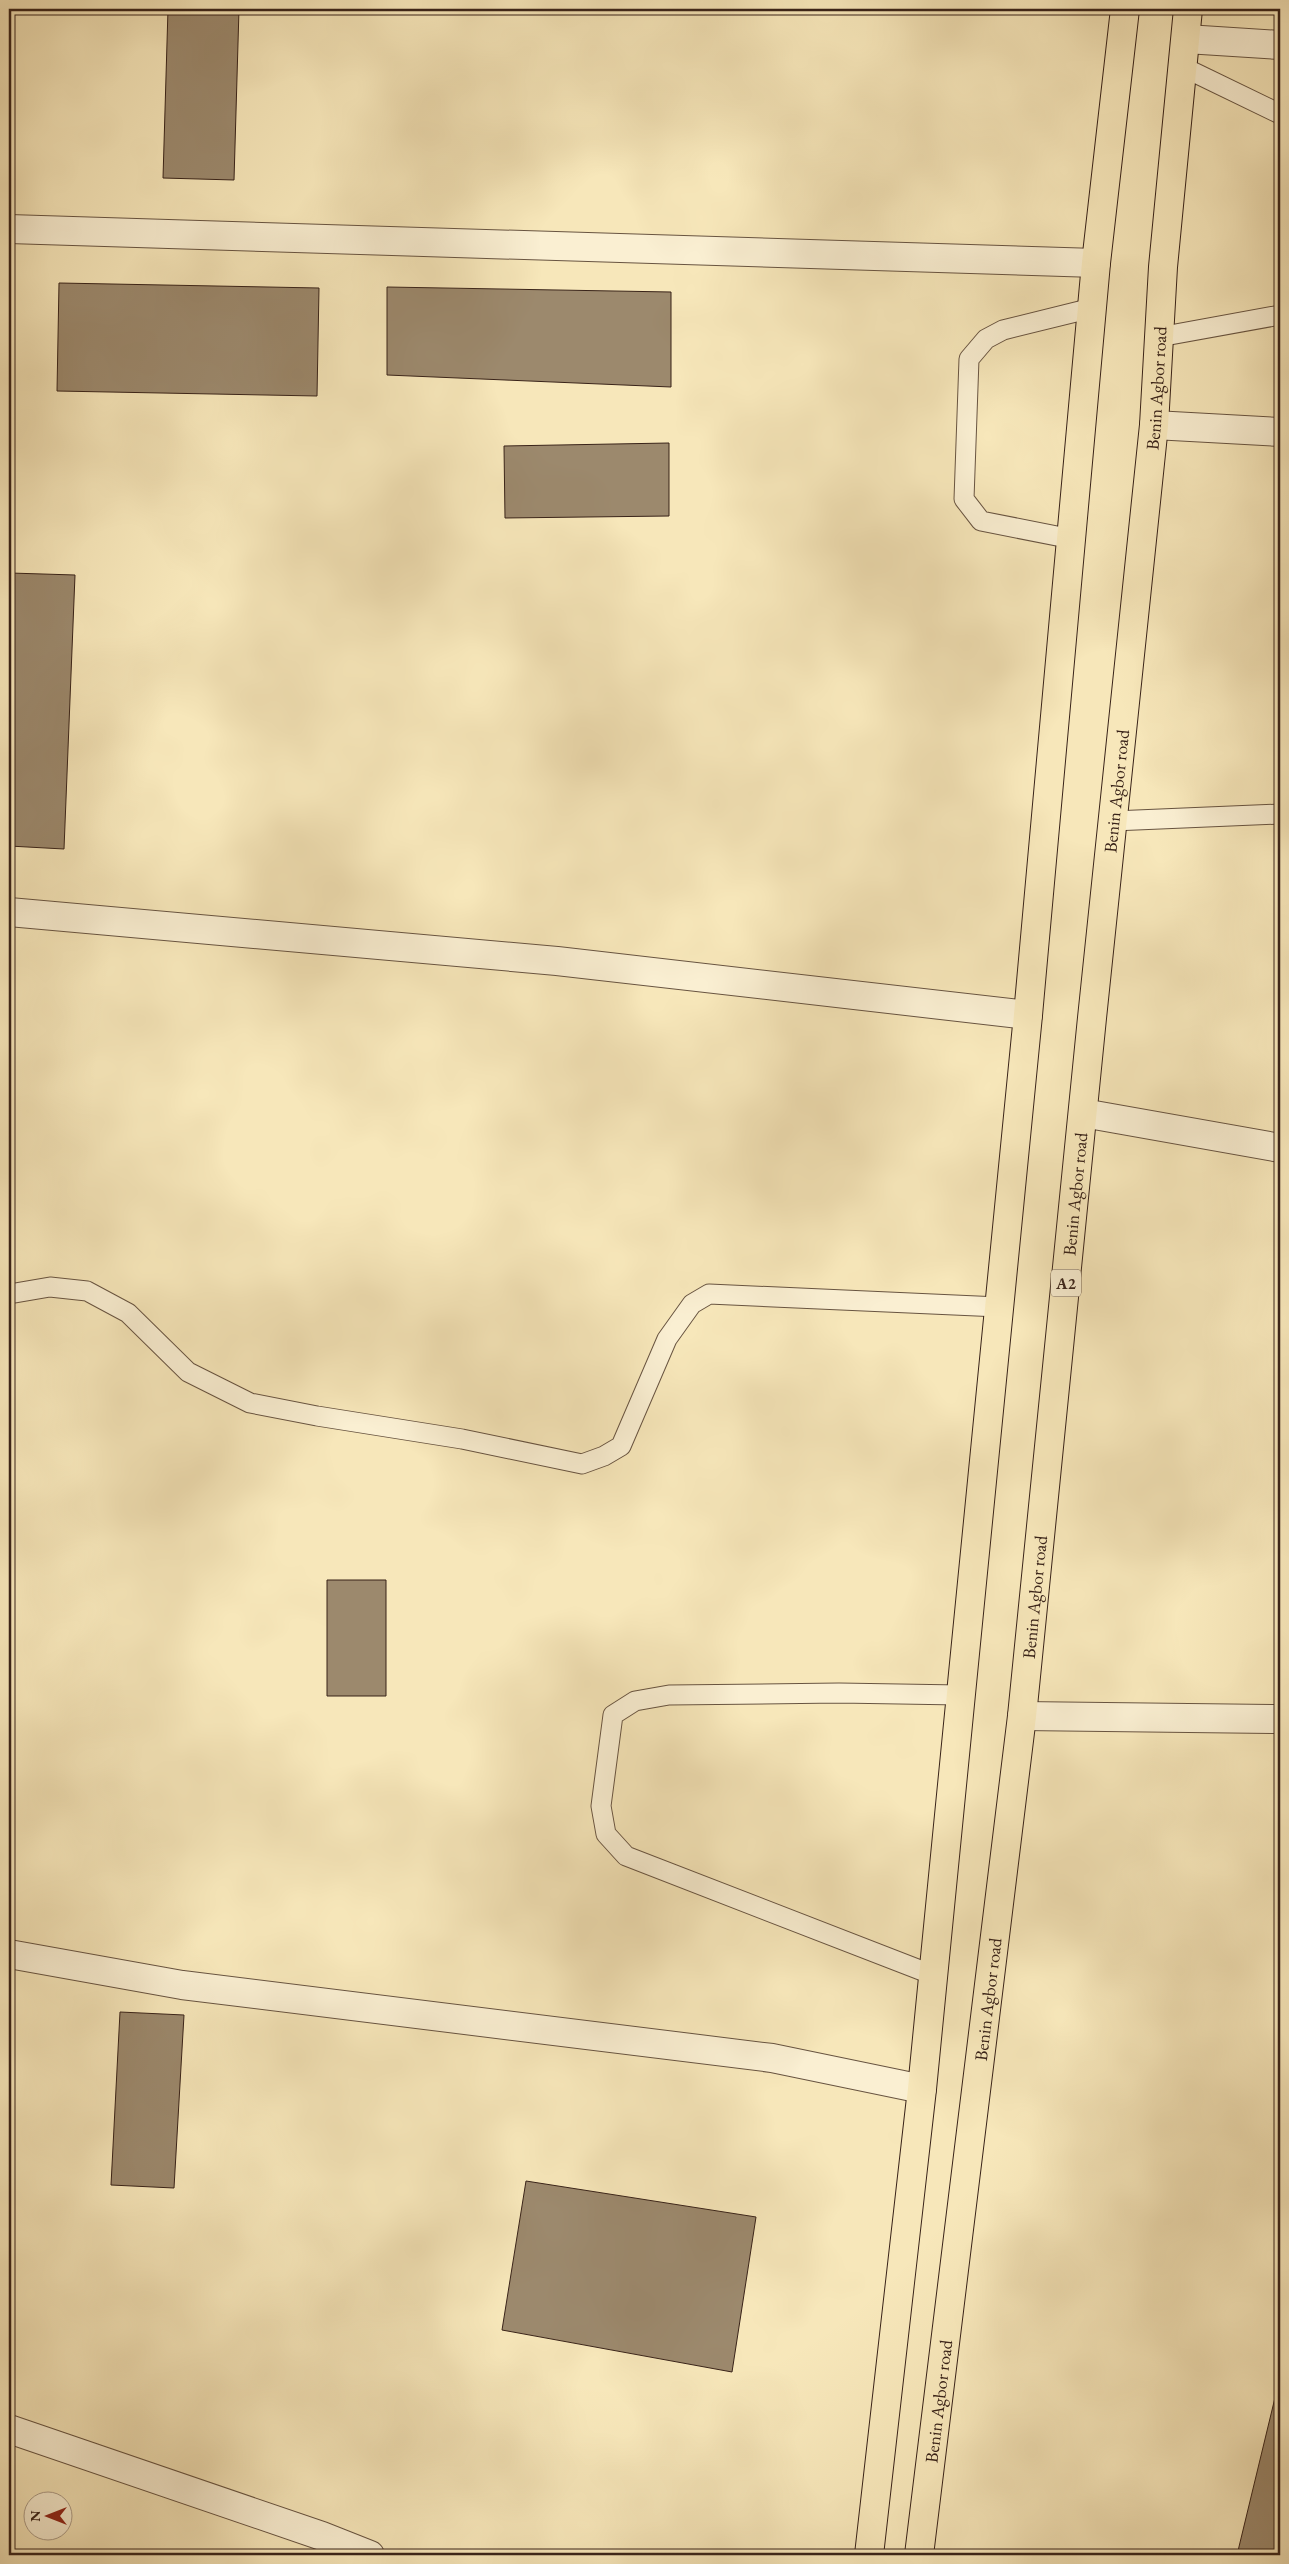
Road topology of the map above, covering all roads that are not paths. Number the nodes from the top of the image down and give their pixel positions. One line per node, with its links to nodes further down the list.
1 (1125, 9): 8 (highway)
2 (1188, 9): 3 (highway, Benin Agbor road / A2)
3 (1186, 39): 4 (street); 5 (highway, Benin Agbor road / A2)
4 (1280, 45)
5 (1183, 67): 6 (lane); 11 (highway, Benin Agbor road / A2)
6 (1280, 114)
7 (9, 229): 8 (street)
8 (1096, 264): 9 (highway)
9 (1092, 308): 14 (highway); 14 (lane)
10 (1280, 315): 11 (lane)
11 (1159, 337): 12 (highway, Benin Agbor road / A2)
12 (1154, 425): 13 (street); 16 (highway, Benin Agbor road / A2)
13 (1280, 432)
14 (1072, 539): 18 (highway)
15 (1280, 814): 16 (lane)
16 (1113, 821): 19 (highway, Benin Agbor road / A2)
17 (9, 912): 18 (street)
18 (1028, 1015): 22 (highway)
19 (1083, 1113): 20 (street); 24 (highway, Benin Agbor road / A2)
20 (1280, 1148)
21 (14, 1293): 22 (lane)
22 (999, 1307): 23 (highway)
23 (960, 1695): 27 (highway); 27 (lane)
24 (1022, 1716): 25 (street); 33 (highway, Benin Agbor road / A2)
25 (1280, 1718)
26 (9, 1954): 28 (street)
27 (933, 1975): 28 (highway)
28 (922, 2089): 32 (highway)
29 (9, 2429): 30 (street)
30 (318, 2546): 31 (street)
31 (370, 2555)
32 (870, 2555)
33 (919, 2555)

